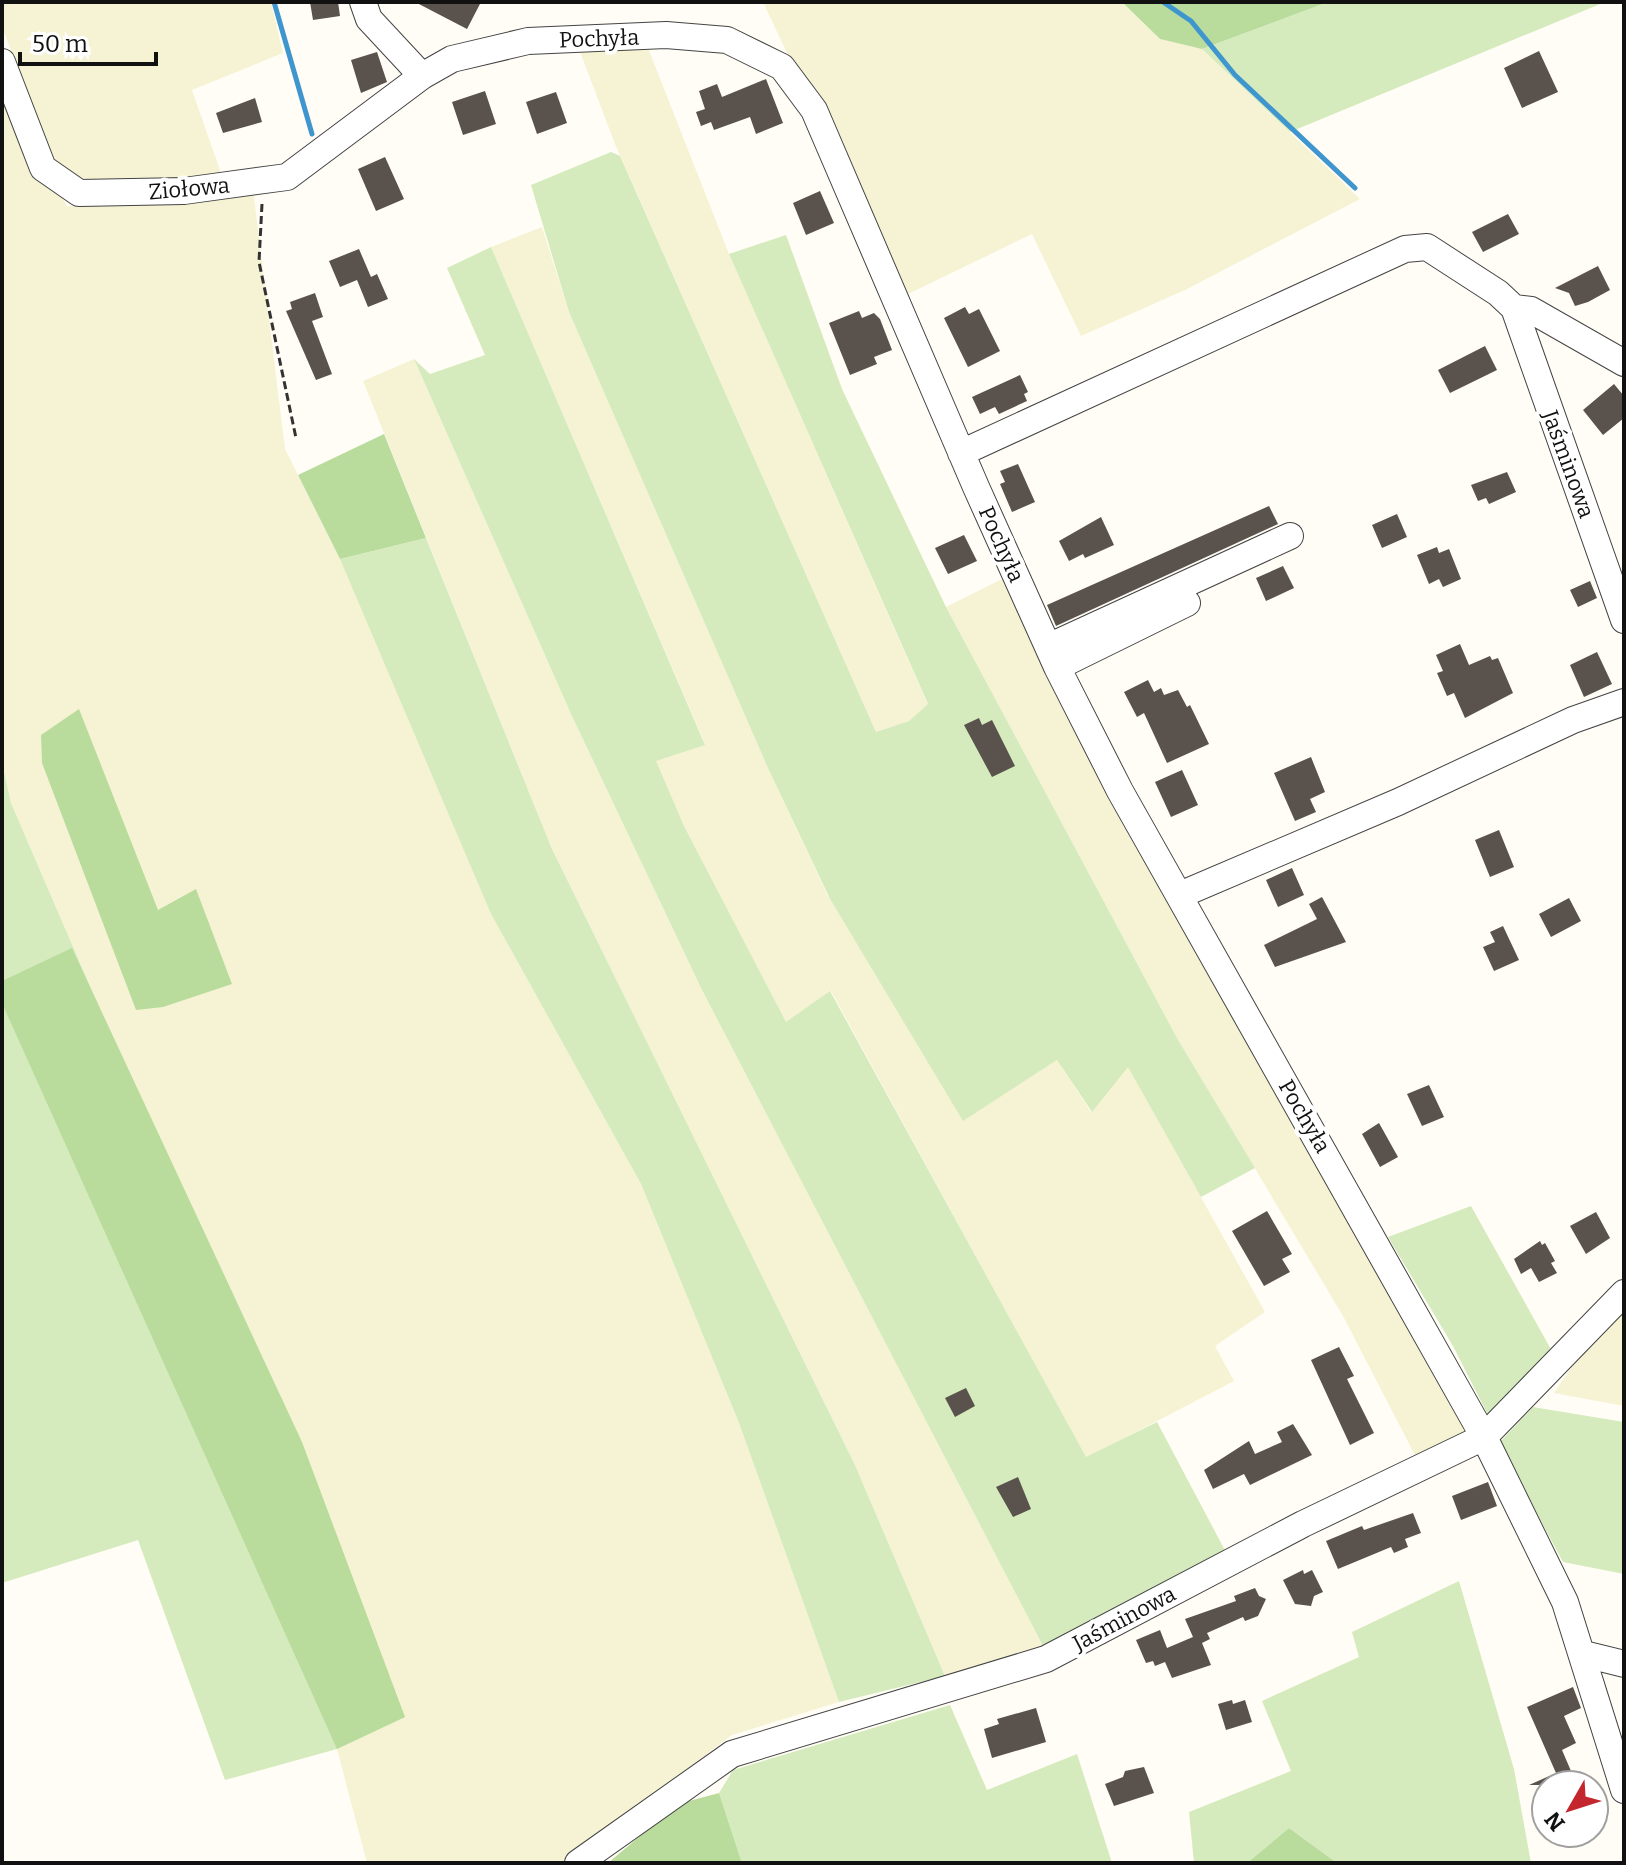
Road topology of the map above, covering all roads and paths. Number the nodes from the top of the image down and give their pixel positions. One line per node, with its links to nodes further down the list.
1 (363, 2): 3 (street)
2 (2, 62): 4 (street, Ziołowa)
3 (422, 76): 4 (street, Ziołowa); 8 (street, Pochyła)
4 (263, 180): 7 (path)
5 (1514, 308): 6 (street); 8 (street); 11 (street, Jaśminowa)
6 (1624, 363)
7 (296, 438)
8 (961, 453): 12 (street, Pochyła)
9 (1290, 536): 12 (street)
10 (1237, 579): 12 (street)
11 (1624, 620)
12 (1053, 657): 14 (street, Pochyła)
13 (1624, 702): 14 (street)
14 (1180, 895): 16 (street, Pochyła)
15 (1624, 1293): 16 (street, Jaśminowa)
16 (1484, 1437): 17 (street, Pochyła); 21 (street, Jaśminowa)
17 (1584, 1654): 18 (street); 19 (street, Pochyła)
18 (1624, 1664)
19 (1615, 1732): 20 (street, Pochyła)
20 (1624, 1790)
21 (578, 1863)

